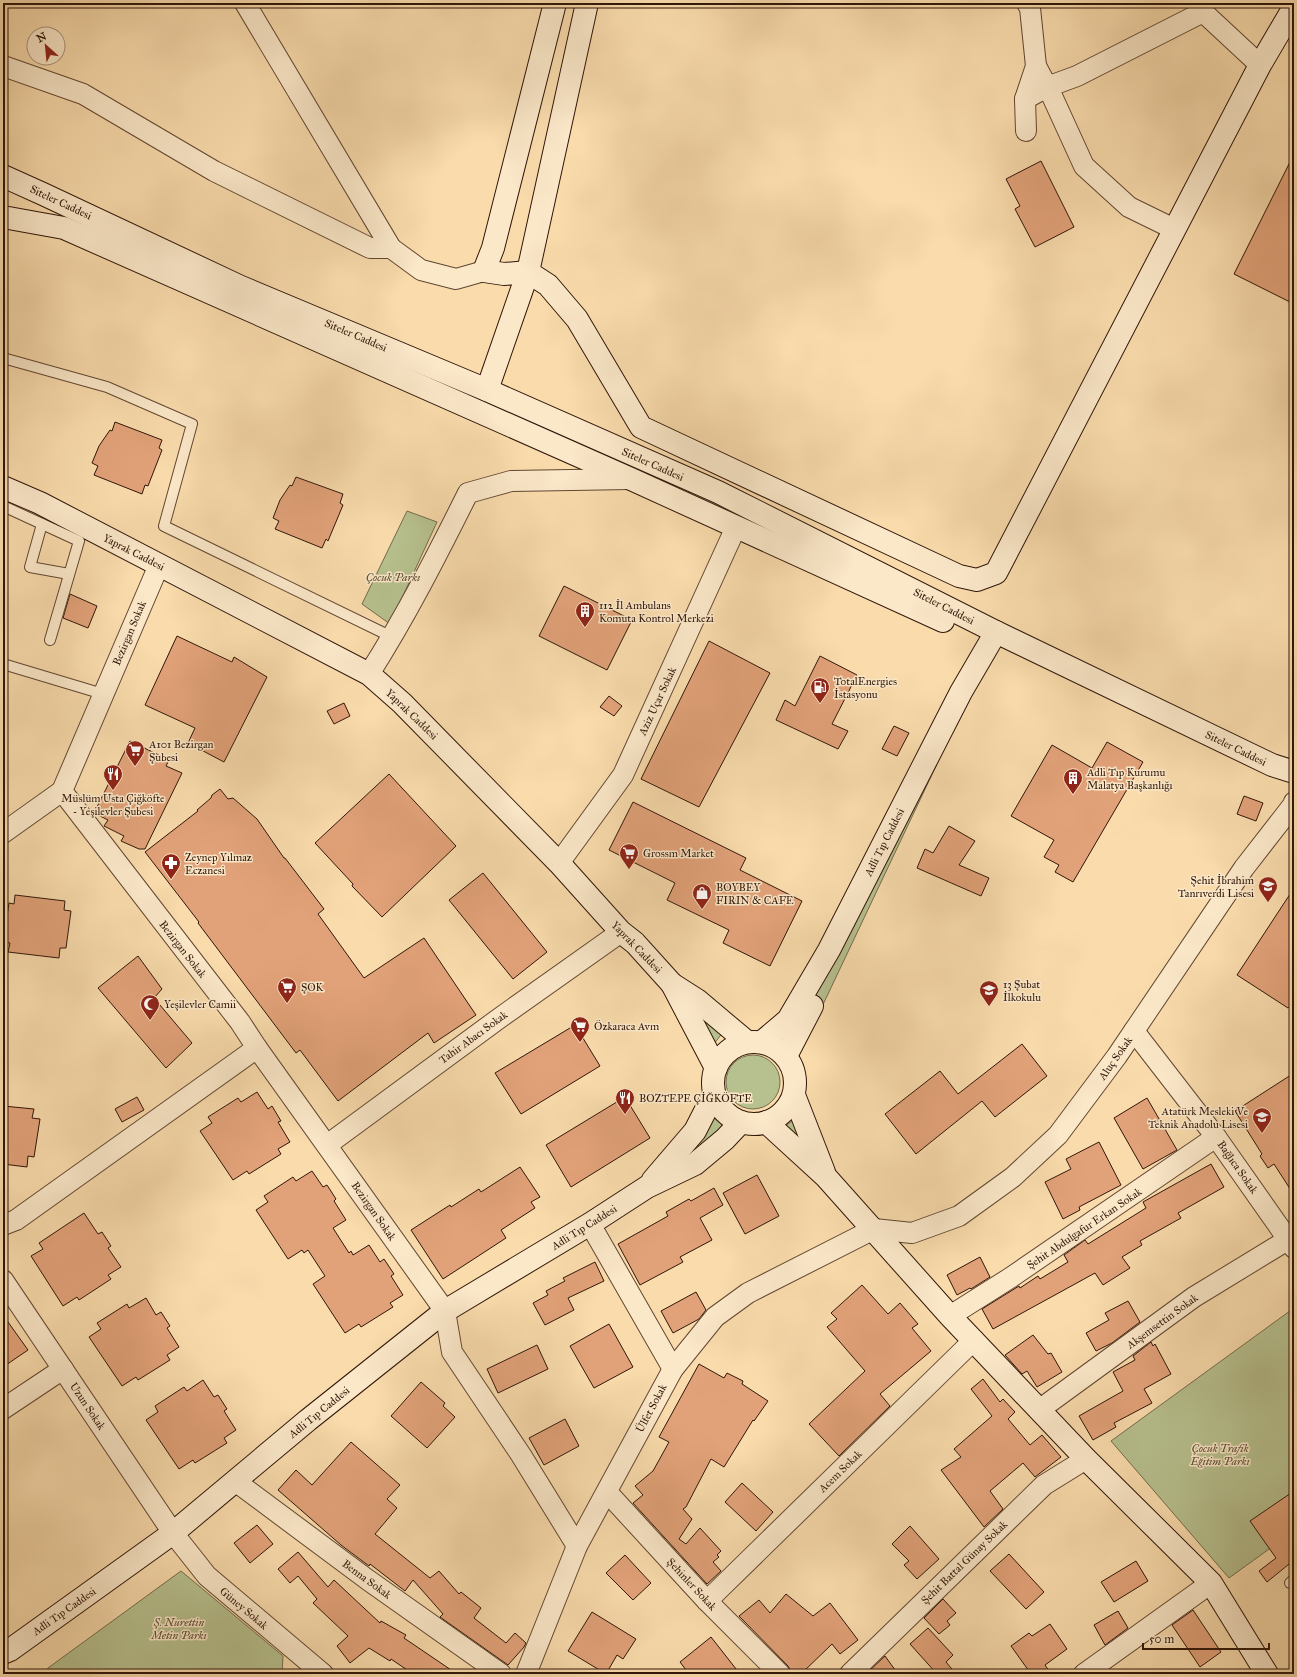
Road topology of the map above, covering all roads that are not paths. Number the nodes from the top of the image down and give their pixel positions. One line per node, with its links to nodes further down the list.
1 (245, 3): 16 (street)
2 (587, 3): 18 (street)
3 (1027, 3): 9 (street)
4 (551, 6): 17 (street)
5 (1294, 6): 7 (street)
6 (1200, 7): 7 (street); 10 (street)
7 (1260, 65): 15 (street)
8 (3, 66): 16 (street)
9 (1036, 66): 10 (street); 11 (street)
10 (1048, 87): 11 (street); 15 (street)
11 (1025, 99): 12 (street)
12 (1026, 131)
13 (3, 176): 20 (street, Siteler Caddesi)
14 (3, 217): 21 (street, Siteler Caddesi)
15 (1174, 229): 18 (street)
16 (391, 248): 17 (street)
17 (484, 271): 18 (street)
18 (528, 272): 20 (street)
19 (3, 358): 28 (lane)
20 (487, 390): 30 (street, Siteler Caddesi)
21 (631, 479): 25 (street, Siteler Caddesi); 28 (street)
22 (3, 487): 26 (street, Yaprak Caddesi)
23 (3, 506): 24 (lane)
24 (42, 524): 27 (lane); 27 (lane)
25 (736, 528): 30 (street, Siteler Caddesi); 39 (street, Aziz Uçar Sokak)
26 (159, 564): 32 (street, Yaprak Caddesi); 33 (street, Bezirgan Sokak)
27 (69, 574): 29 (lane)
28 (392, 637): 32 (street)
29 (50, 640)
30 (998, 640): 34 (street, Siteler Caddesi); 35 (street, Siteler Caddesi); 43 (street, Adli Tıp Caddesi); 45 (street, Adli Tıp Caddesi)
31 (3, 664): 33 (lane)
32 (369, 674): 39 (street, Yaprak Caddesi)
33 (103, 694): 36 (street, Bezirgan Sokak)
34 (1294, 772)
35 (1294, 785)
36 (62, 791): 38 (street); 44 (street, Bezirgan Sokak)
37 (1294, 802): 42 (street, Aluç Sokak)
38 (3, 833)
39 (559, 863): 40 (street, Yaprak Caddesi)
40 (621, 932): 41 (street, Yaprak Caddesi); 52 (street, Tahir Abacı Sokak)
41 (672, 984): 43 (street); 46 (street, Yaprak Caddesi)
42 (1134, 1031): 51 (street, Bağlıca Sokak); 57 (street, Aluç Sokak)
43 (754, 1042): 45 (street); 46 (street, Adli Tıp Caddesi)
44 (257, 1048): 52 (street, Bezirgan Sokak); 56 (street)
45 (786, 1056): 48 (street)
46 (716, 1068): 47 (street, Adli Tıp Caddesi)
47 (714, 1094): 49 (street); 54 (street, Adli Tıp Caddesi)
48 (794, 1095): 50 (street); 53 (street)
49 (740, 1122): 50 (street); 54 (street, Adli Tıp Caddesi)
50 (766, 1122): 53 (street)
51 (1216, 1137): 58 (street, Bağlıca Sokak); 61 (street, Şehit Abdulgafur Erkan Sokak)
52 (327, 1145): 60 (street, Bezirgan Sokak)
53 (826, 1177): 57 (street)
54 (647, 1187): 55 (street, Adli Tıp Caddesi)
55 (590, 1224): 60 (street, Adli Tıp Caddesi); 64 (street)
56 (3, 1225)
57 (874, 1229): 61 (street); 64 (street, Ülfet Sokak)
58 (1292, 1244): 66 (street, Akşemsettin Sokak)
59 (3, 1280): 63 (street, Uzun Sokak)
60 (445, 1311): 68 (street, Adli Tıp Caddesi); 71 (street)
61 (950, 1316): 62 (street)
62 (974, 1340): 66 (street); 73 (street, Acem Sokak)
63 (63, 1369): 65 (street); 70 (street, Uzun Sokak)
64 (672, 1369): 69 (street, Ülfet Sokak)
65 (3, 1409)
66 (1039, 1410): 67 (street)
67 (1086, 1459): 72 (street); 79 (street, Şehit Battal Günay Sokak)
68 (235, 1481): 70 (street, Adli Tıp Caddesi); 76 (street, Benna Sokak)
69 (607, 1492): 71 (street, Ülfet Sokak); 73 (street, Şehinler Sokak)
70 (173, 1533): 74 (street, Adli Tıp Caddesi); 75 (street, Güney Sokak)
71 (577, 1546): 77 (street, Ülfet Sokak)
72 (1211, 1582): 80 (street); 81 (street)
73 (707, 1601): 78 (street, Şehinler Sokak)
74 (3, 1653)
75 (323, 1674)
76 (501, 1674)
77 (526, 1674)
78 (780, 1674)
79 (850, 1674)
80 (1084, 1674)
81 (1267, 1674)

